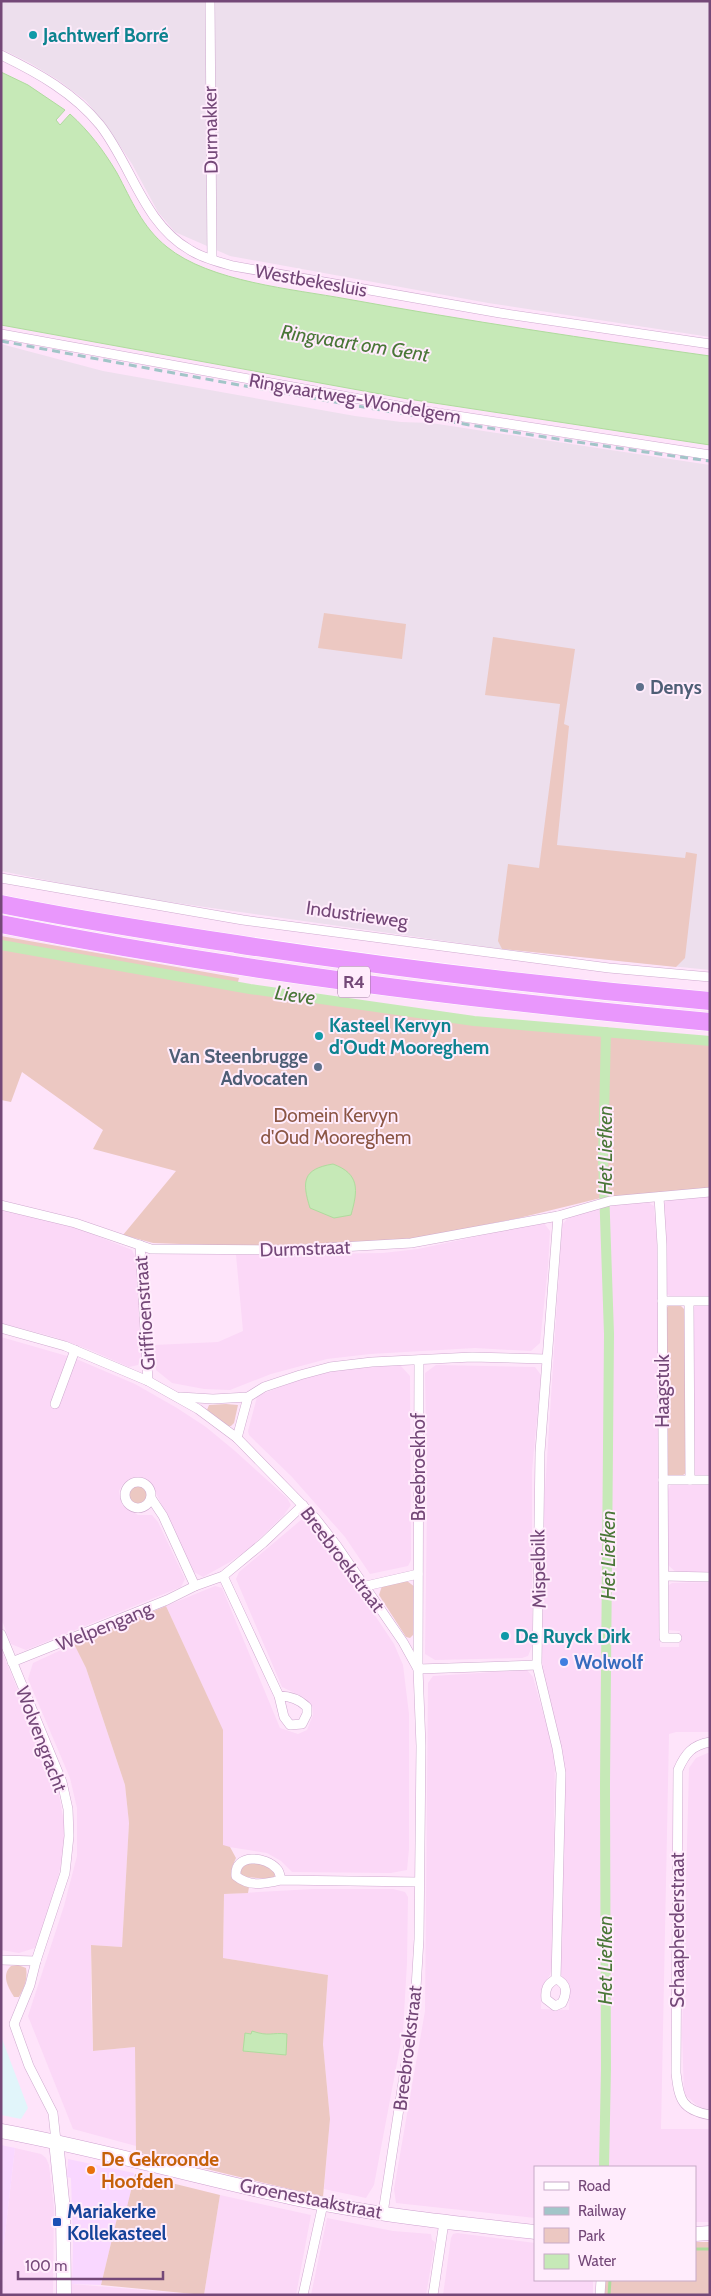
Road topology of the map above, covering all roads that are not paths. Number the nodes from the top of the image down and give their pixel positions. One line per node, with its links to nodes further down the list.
1 (210, 1): 3 (street, Durmakker)
2 (1, 55): 3 (street, Westbekesluis)
3 (212, 259): 5 (street, Westbekesluis)
4 (1, 334): 6 (street, Ringvaartweg-Wondelgem)
5 (710, 344)
6 (710, 455)
7 (1, 878): 10 (street, Industrieweg)
8 (1, 904): 11 (highway, R4)
9 (1, 924): 12 (highway, R4)
10 (710, 977)
11 (710, 1002)
12 (710, 1022)
13 (710, 1192): 14 (street, Durmstraat)
14 (659, 1197): 16 (street, Durmstraat); 18 (street, Haagstuk)
15 (1, 1205): 17 (street, Durmstraat)
16 (558, 1216): 17 (street, Durmstraat); 23 (street, Mispelbilk)
17 (140, 1245): 25 (street, Griffioenstraat)
18 (662, 1301): 20 (street); 30 (street, Haagstuk)
19 (710, 1301): 20 (street)
20 (689, 1302): 31 (street, Haagstuk)
21 (1, 1328): 22 (street, Breebroekstraat)
22 (76, 1350): 25 (street, Breebroekstraat); 28 (street)
23 (546, 1359): 24 (street); 44 (street, Mispelbilk)
24 (419, 1360): 27 (street); 35 (street, Breebroekhof)
25 (148, 1381): 26 (street, Breebroekstraat)
26 (177, 1397): 27 (street); 29 (street, Breebroekstraat)
27 (248, 1397): 29 (street)
28 (55, 1404)
29 (237, 1438): 34 (street, Breebroekstraat)
30 (663, 1480): 31 (street); 37 (street, Haagstuk)
31 (690, 1480): 32 (street)
32 (710, 1480)
33 (151, 1498): 39 (street)
34 (302, 1505): 36 (street, Welpengang); 40 (street, Breebroekstraat)
35 (418, 1574): 40 (street); 45 (street, Breebroekhof)
36 (223, 1576): 39 (street, Welpengang); 46 (street)
37 (665, 1576): 38 (street); 42 (street, Haagstuk)
38 (710, 1576)
39 (195, 1586): 43 (street, Welpengang)
40 (366, 1586): 45 (street, Breebroekstraat)
41 (1, 1634): 43 (street, Wolvengracht)
42 (677, 1638)
43 (12, 1662): 51 (street, Wolvengracht)
44 (537, 1665): 45 (street); 52 (street, Mispelbilk)
45 (418, 1670): 49 (street, Breebroekstraat)
46 (279, 1696)
47 (710, 1742): 53 (street, Schaapherderstraat)
48 (281, 1880): 48 (street); 49 (street)
49 (418, 1882): 57 (street, Breebroekstraat)
50 (1, 1960): 51 (street)
51 (36, 1961): 55 (street, Wolvengracht)
52 (556, 1979)
53 (710, 2115)
54 (1, 2131): 55 (street, Groenestaakstraat)
55 (56, 2141): 56 (street, Groenestaakstraat); 63 (street)
56 (323, 2204): 57 (street, Groenestaakstraat); 64 (street)
57 (382, 2213): 58 (street, Groenestaakstraat)
58 (444, 2222): 59 (street, Groenestaakstraat); 65 (street)
59 (534, 2232)
60 (710, 2233): 61 (street)
61 (696, 2234)
62 (601, 2281): 66 (street)
63 (64, 2295)
64 (303, 2295)
65 (433, 2295)
66 (600, 2295)

